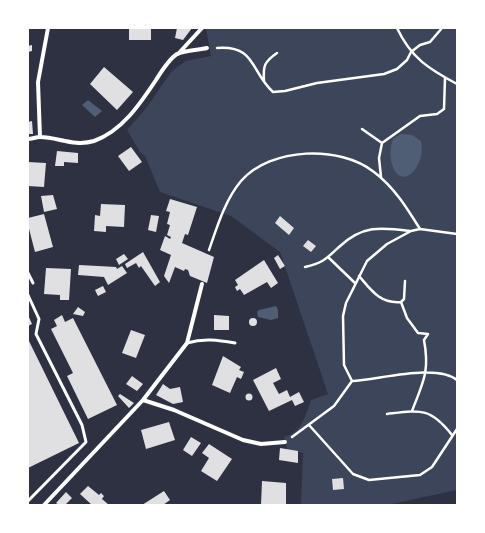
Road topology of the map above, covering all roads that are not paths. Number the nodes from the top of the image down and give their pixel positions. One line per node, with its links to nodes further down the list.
1 (48, 28): 5 (street)
2 (202, 28): 4 (street)
3 (207, 48): 4 (street)
4 (178, 54): 5 (street)
5 (40, 137): 6 (street)
6 (28, 139)
7 (28, 273): 8 (lane)
8 (33, 283)
9 (202, 284): 11 (street)
10 (28, 296): 15 (lane)
11 (187, 343): 12 (lane); 13 (street)
12 (235, 343)
13 (143, 400): 14 (street); 16 (street)
14 (285, 442)
15 (28, 501)
16 (44, 505)

